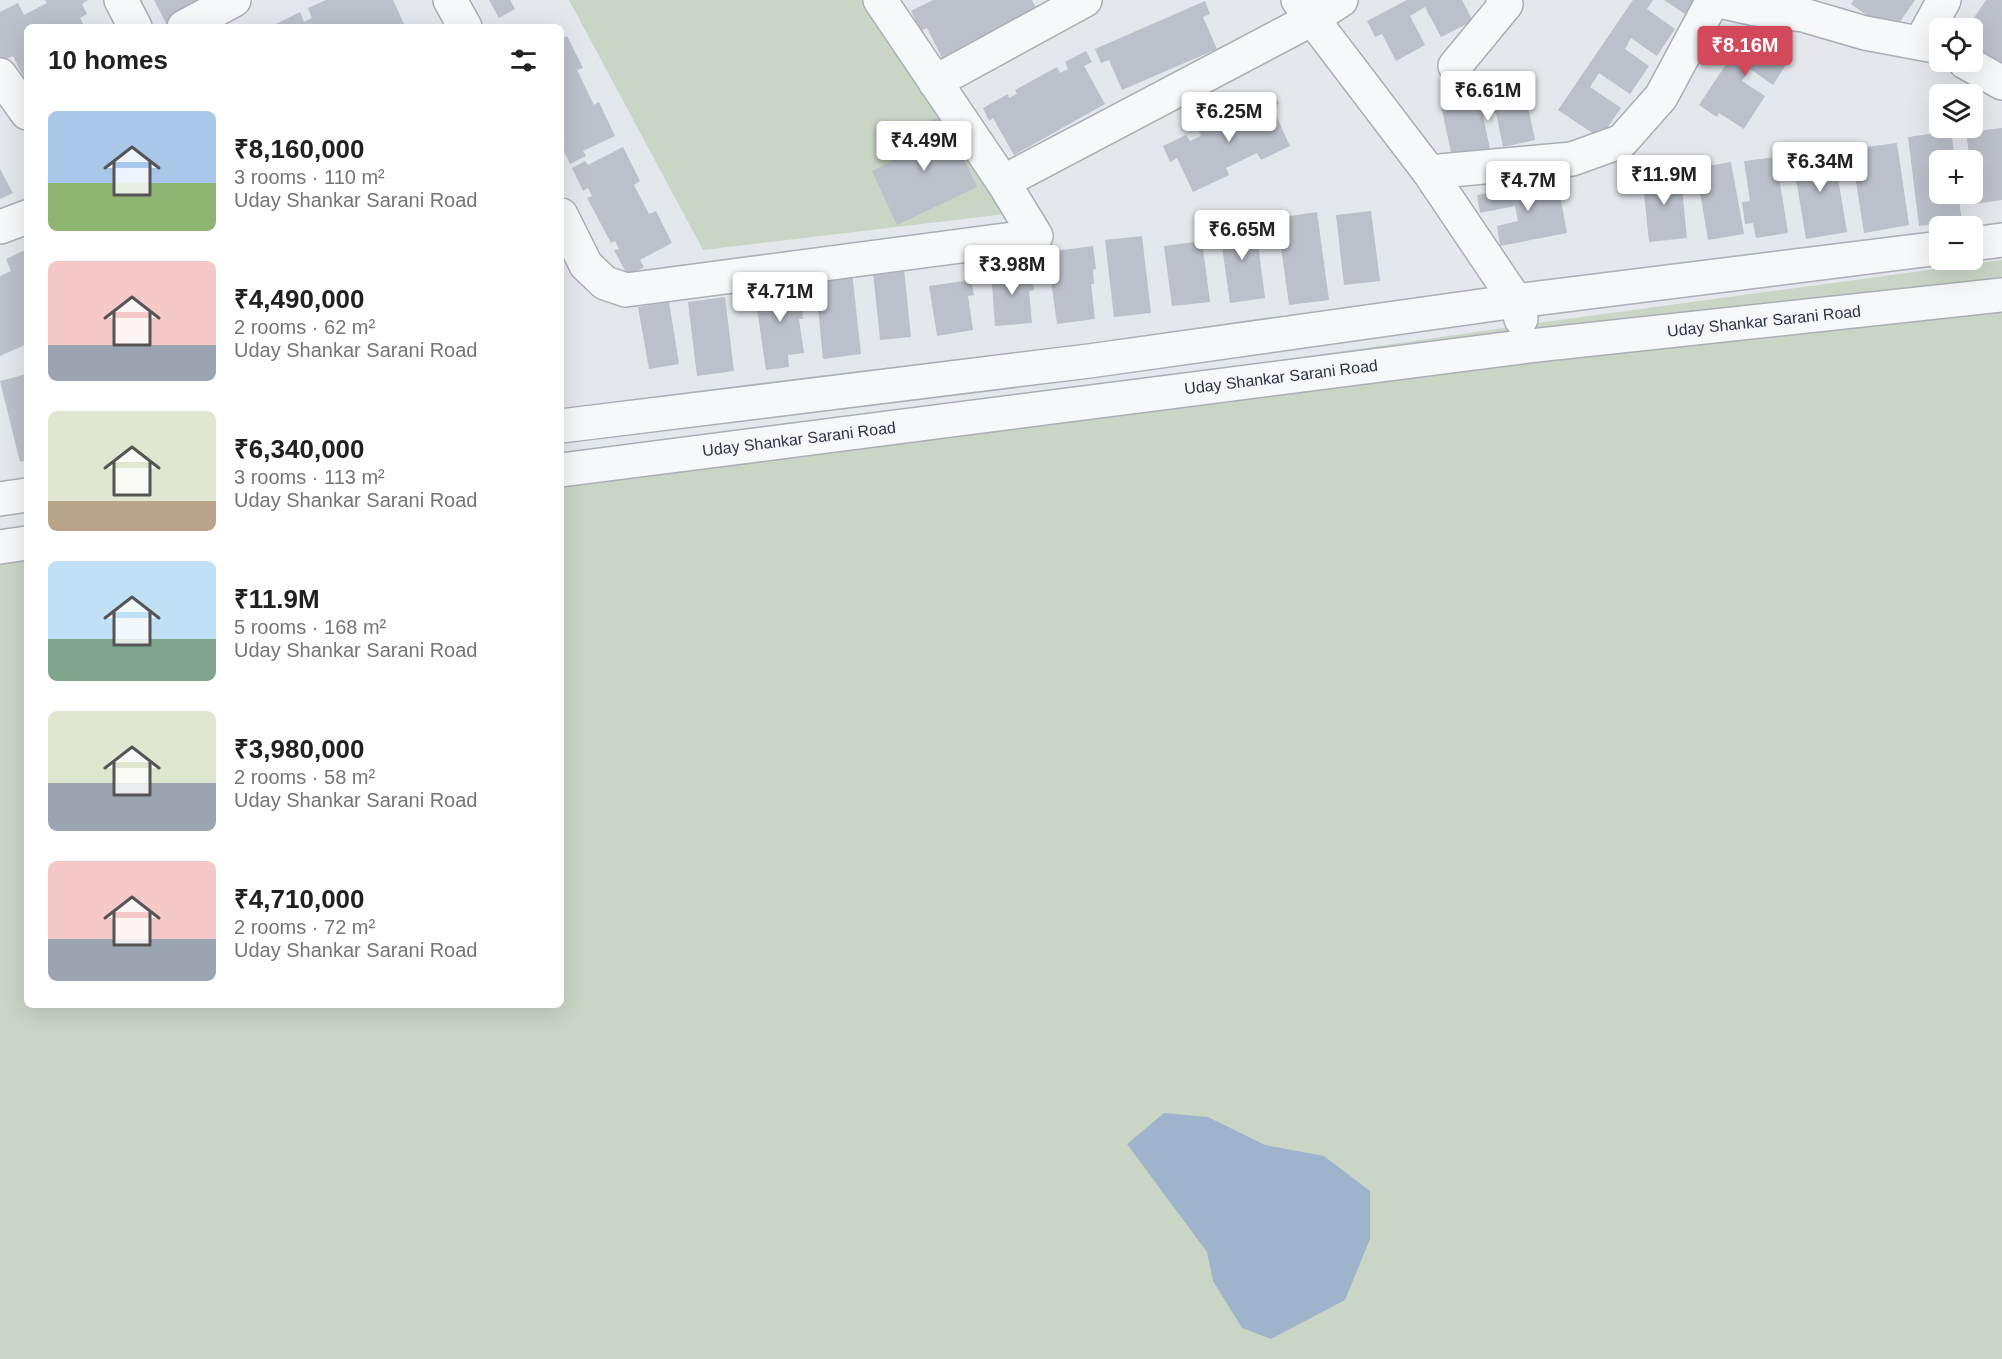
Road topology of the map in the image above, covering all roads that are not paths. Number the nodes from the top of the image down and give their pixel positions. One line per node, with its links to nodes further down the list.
1 (122, 0): 12 (street)
2 (234, 0): 13 (street)
3 (880, 0): 18 (street)
4 (1085, 0): 18 (street)
5 (1341, 0): 10 (street)
6 (1503, 0): 15 (street)
7 (1714, 0): 9 (street); 21 (street)
8 (1944, 0): 11 (street)
9 (1808, 8): 14 (street)
10 (1305, 9): 21 (street); 22 (street)
11 (1938, 18)
12 (134, 24)
13 (190, 24)
14 (1929, 45)
15 (1455, 66)
16 (1983, 72): 19 (street)
17 (0, 75): 20 (street)
18 (935, 82): 22 (street)
19 (2002, 83)
20 (24, 109)
21 (1430, 172): 30 (street)
22 (1003, 182): 24 (street)
23 (24, 218): 25 (street)
24 (564, 220)
25 (0, 227)
26 (2002, 240): 27 (street)
27 (1983, 243)
28 (1929, 249): 30 (street)
29 (2002, 295): 31 (street, Uday Shankar Sarani Road)
30 (1516, 301): 31 (street); 32 (street)
31 (1529, 346): 33 (street, Uday Shankar Sarani Road)
32 (564, 426)
33 (564, 470)
34 (24, 495): 35 (street)
35 (0, 499)
36 (24, 543): 37 (street)
37 (0, 547)

